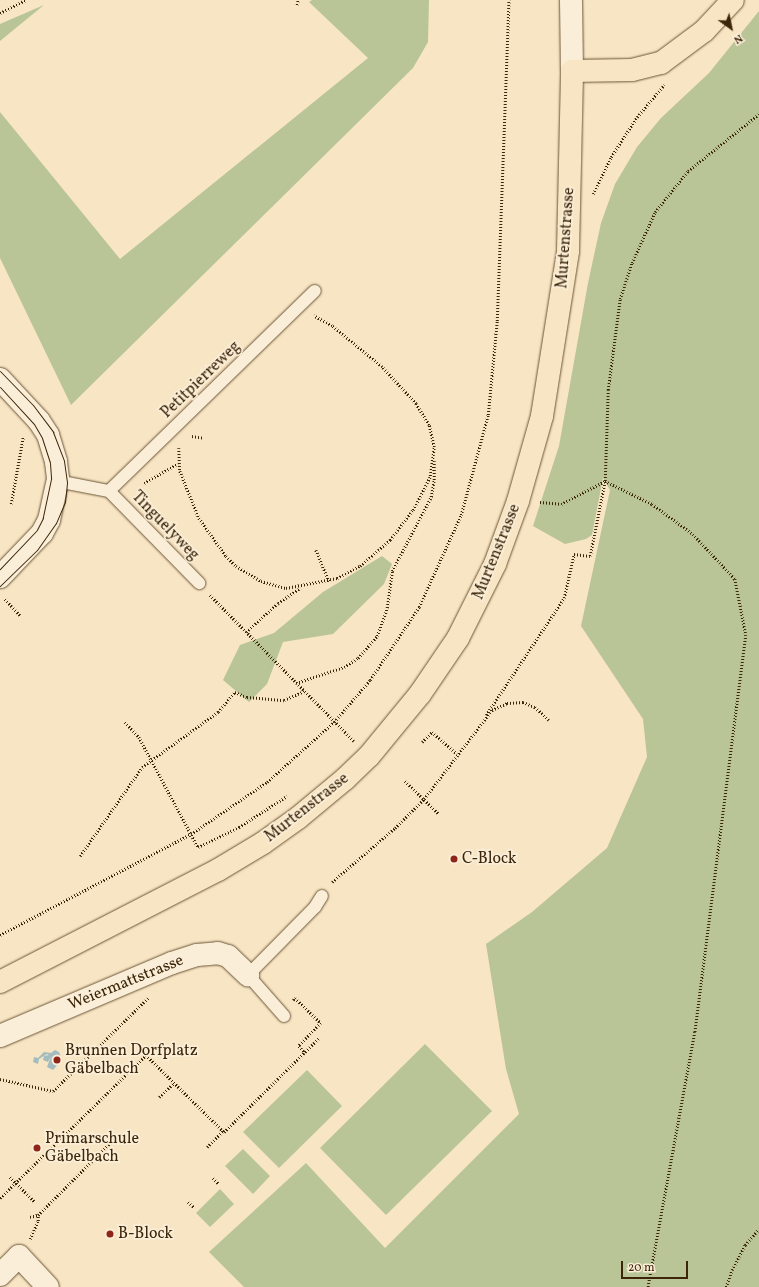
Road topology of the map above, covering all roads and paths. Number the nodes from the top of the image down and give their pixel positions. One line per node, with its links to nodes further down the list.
1 (26, 0): 7 (path)
2 (298, 0): 6 (path)
3 (509, 0): 36 (path)
4 (571, 0): 8 (street)
5 (734, 0): 8 (main road)
6 (297, 5)
7 (0, 13)
8 (572, 71): 52 (main road, Murtenstrasse)
9 (667, 82): 11 (path)
10 (759, 114): 19 (path)
11 (590, 200)
12 (315, 291): 13 (lane, Petitpierreweg)
13 (297, 308): 17 (path); 20 (lane, Petitpierreweg)
14 (0, 379): 18 (street)
15 (23, 437): 22 (path)
16 (180, 441): 27 (path)
17 (434, 459): 25 (path); 31 (path)
18 (57, 481): 20 (lane); 24 (street)
19 (606, 481): 21 (path); 33 (path); 78 (path)
20 (109, 491): 26 (lane, Tinguelyweg)
21 (538, 502)
22 (11, 504)
23 (316, 550): 25 (path)
24 (0, 577)
25 (329, 581): 27 (path)
26 (199, 583): 30 (path)
27 (301, 588): 30 (path)
28 (5, 599): 29 (path)
29 (21, 616)
30 (246, 632): 31 (path)
31 (296, 683): 32 (path)
32 (304, 691): 36 (path); 42 (path)
33 (486, 715): 34 (path); 41 (path)
34 (549, 720)
35 (125, 722): 42 (path)
36 (334, 722): 37 (path); 47 (path)
37 (350, 738)
38 (353, 740): 40 (path)
39 (422, 742): 41 (path)
40 (348, 745)
41 (457, 754): 45 (path)
42 (152, 760): 47 (path); 48 (path)
43 (405, 781): 45 (path)
44 (289, 794): 47 (path)
45 (424, 799): 46 (path); 49 (path)
46 (439, 814)
47 (191, 834): 50 (path)
48 (80, 856)
49 (322, 896): 51 (lane)
50 (0, 935)
51 (248, 975): 53 (lane); 55 (street, Weiermattstrasse)
52 (0, 982)
53 (282, 1014): 57 (path)
54 (128, 1018): 58 (path)
55 (0, 1036)
56 (319, 1038): 57 (path)
57 (305, 1053): 61 (path)
58 (0, 1079)
59 (174, 1082): 60 (path); 61 (path); 66 (path)
60 (159, 1097)
61 (223, 1131): 63 (path)
62 (114, 1139): 72 (path)
63 (207, 1147)
64 (10, 1177): 66 (path)
65 (213, 1178): 67 (path)
66 (16, 1183): 68 (path); 69 (path)
67 (219, 1184)
68 (0, 1198)
69 (35, 1202)
70 (188, 1202): 71 (path)
71 (194, 1207)
72 (38, 1215): 73 (path); 75 (path)
73 (30, 1216)
74 (759, 1229): 79 (path)
75 (30, 1238)
76 (0, 1275): 77 (street)
77 (48, 1287)
78 (648, 1287)
79 (726, 1287)

